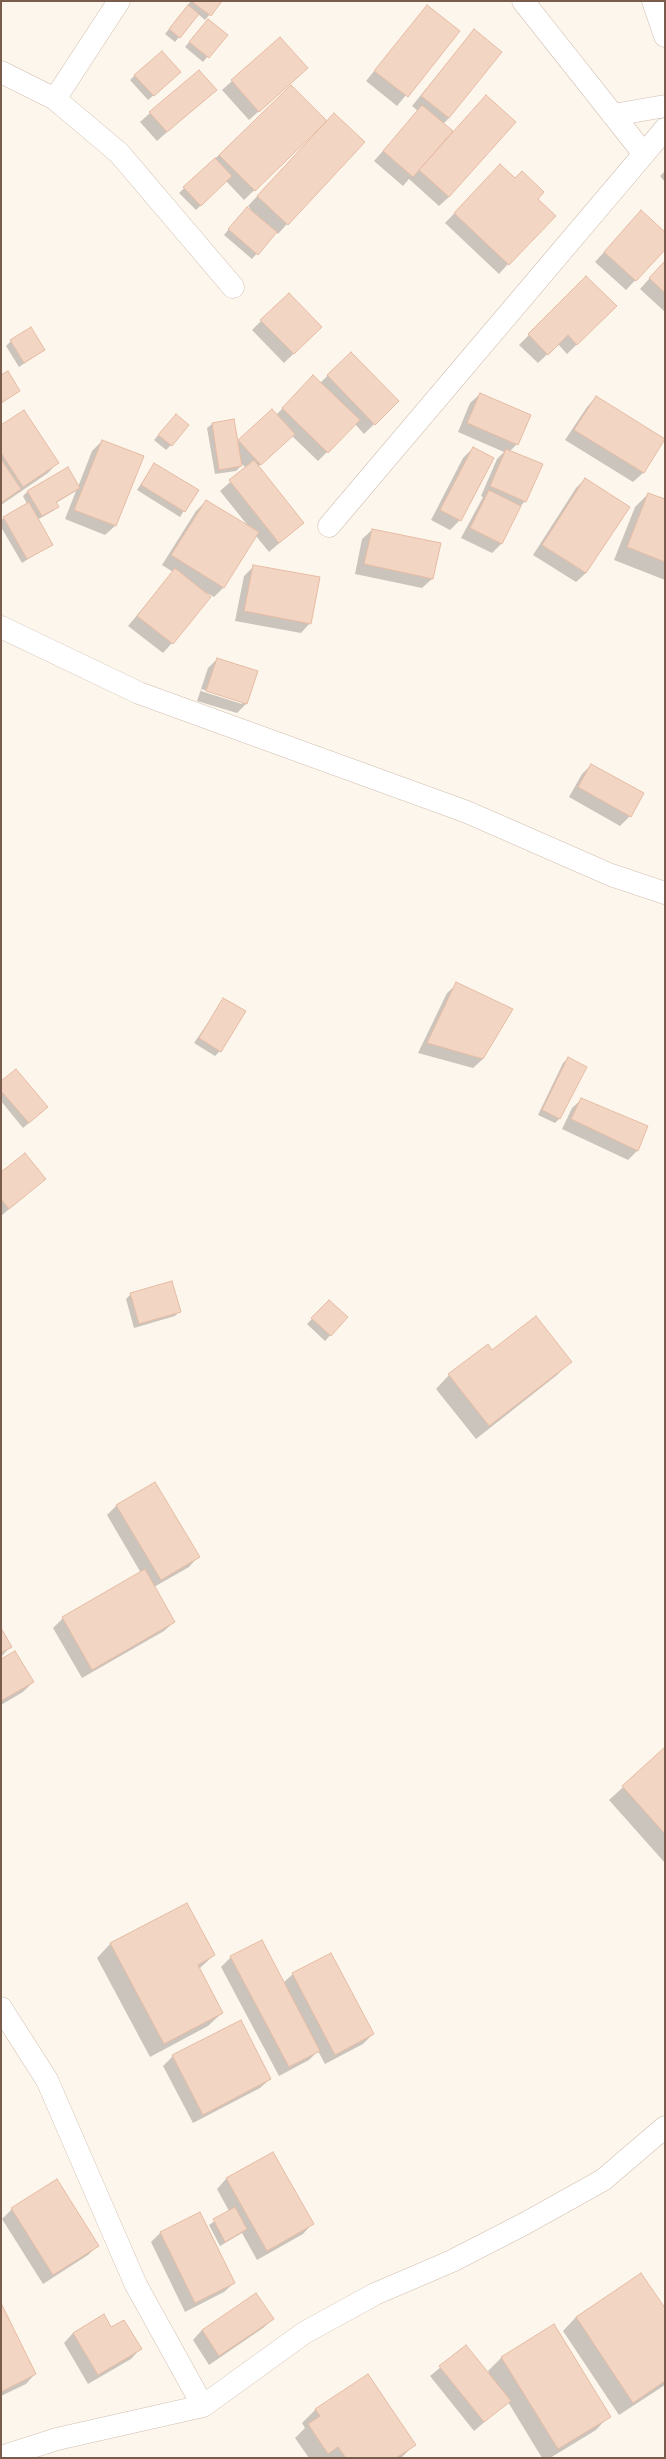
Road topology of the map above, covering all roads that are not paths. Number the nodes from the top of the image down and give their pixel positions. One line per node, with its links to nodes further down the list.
1 (119, 1): 6 (street)
2 (523, 1): 8 (street)
3 (653, 1): 4 (street)
4 (665, 36)
5 (1, 72): 6 (street)
6 (55, 99): 11 (street)
7 (665, 106): 8 (street)
8 (613, 115): 10 (street)
9 (665, 128): 10 (street)
10 (644, 154): 12 (street)
11 (233, 286)
12 (329, 526)
13 (1, 627): 14 (street)
14 (665, 892)
15 (1, 2008): 17 (street)
16 (665, 2127): 17 (street)
17 (203, 2406): 18 (street)
18 (1, 2456)

